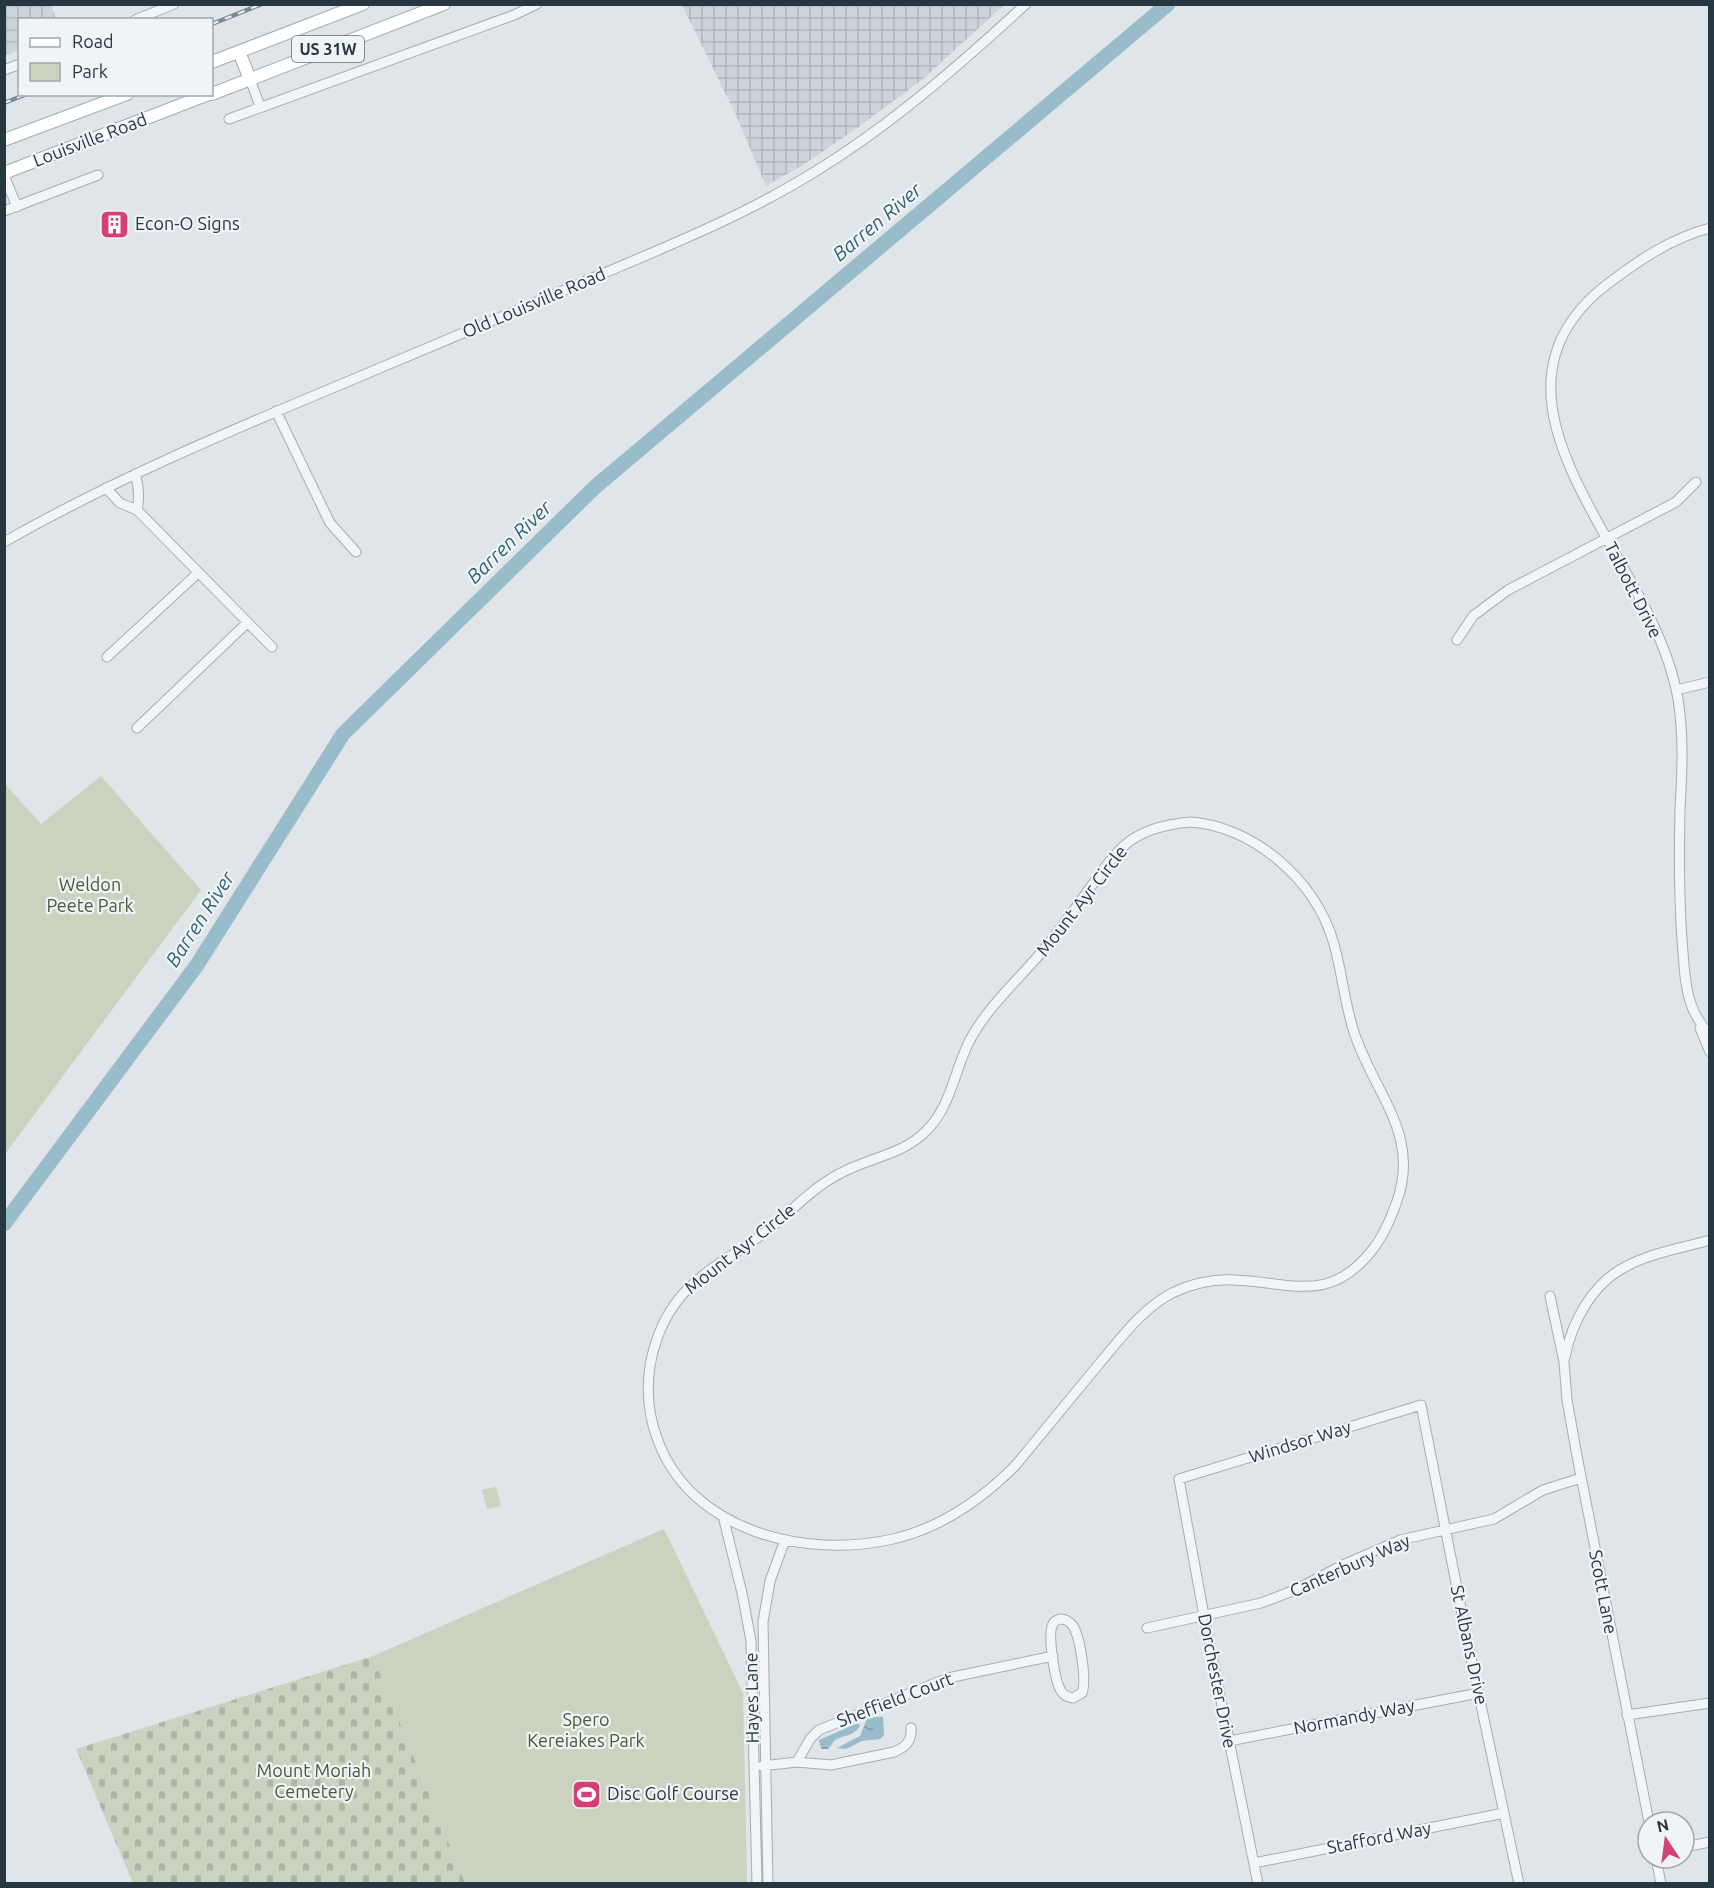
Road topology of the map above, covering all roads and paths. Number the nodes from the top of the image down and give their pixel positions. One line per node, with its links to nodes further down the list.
1 (174, 4): 6 (street)
2 (363, 4): 7 (main road, US 31W)
3 (444, 4): 9 (main road, Louisville Road / US 31W)
4 (537, 4): 13 (street)
5 (1026, 4): 21 (street, Old Louisville Road)
6 (140, 18)
7 (239, 52): 8 (main road, US 31W); 9 (main road)
8 (213, 62)
9 (250, 79): 10 (main road, Louisville Road / US 31W); 13 (street)
10 (213, 93)
11 (122, 96): 15 (main road, Louisville Road)
12 (205, 96): 16 (main road, Louisville Road / US 31W)
13 (260, 106): 14 (street)
14 (229, 119)
15 (4, 140)
16 (4, 174): 18 (street)
17 (98, 175): 18 (street)
18 (17, 207): 19 (street)
19 (4, 212)
20 (1710, 228): 26 (street, Talbott Drive)
21 (276, 411): 22 (street, Old Louisville Road); 28 (street)
22 (135, 474): 24 (street, Old Louisville Road); 25 (street)
23 (1696, 482): 26 (street)
24 (106, 488): 25 (street); 27 (street, Old Louisville Road)
25 (137, 510): 29 (street)
26 (1607, 539): 31 (street); 35 (street, Talbott Drive)
27 (4, 542)
28 (356, 552)
29 (198, 573): 30 (street); 33 (street)
30 (246, 623): 32 (street); 36 (street)
31 (1457, 640)
32 (272, 647)
33 (107, 657)
34 (1710, 682): 35 (street)
35 (1676, 690): 37 (street, Talbott Drive)
36 (137, 728)
37 (1696, 1017): 38 (street, Talbott Drive); 39 (street)
38 (1710, 1036)
39 (1710, 1052)
40 (1710, 1240): 42 (street, Scott Lane)
41 (1550, 1296): 42 (street, Scott Lane)
42 (1564, 1362): 44 (street, Scott Lane)
43 (1420, 1405): 45 (street, Windsor Way); 47 (street, St Albans Drive)
44 (1581, 1478): 47 (street, Canterbury Way); 54 (street, Scott Lane)
45 (1179, 1479): 49 (street, Dorchester Drive)
46 (723, 1516): 48 (street, Mount Ayr Circle); 48 (street, Mount Ayr Circle); 59 (street, Hayes Lane)
47 (1446, 1530): 49 (street, Canterbury Way); 52 (street, St Albans Drive)
48 (785, 1540): 58 (street, Hayes Lane)
49 (1204, 1616): 50 (street, Canterbury Way); 56 (street, Dorchester Drive)
50 (1147, 1628)
51 (1053, 1656): 51 (street); 57 (street, Sheffield Court)
52 (1479, 1693): 56 (street, Normandy Way); 61 (street, St Albans Drive)
53 (1710, 1703): 54 (street)
54 (1627, 1715): 60 (street, Scott Lane)
55 (911, 1728): 57 (street)
56 (1229, 1741): 62 (street, Dorchester Drive)
57 (797, 1762): 58 (street)
58 (766, 1766): 59 (street); 64 (street, Hayes Lane)
59 (754, 1767): 63 (street, Hayes Lane)
60 (1647, 1810)
61 (1504, 1813): 62 (street, Stafford Way); 66 (street, St Albans Drive)
62 (1254, 1863): 65 (street, Dorchester Drive)
63 (757, 1884)
64 (768, 1884)
65 (1258, 1884)
66 (1520, 1884)

